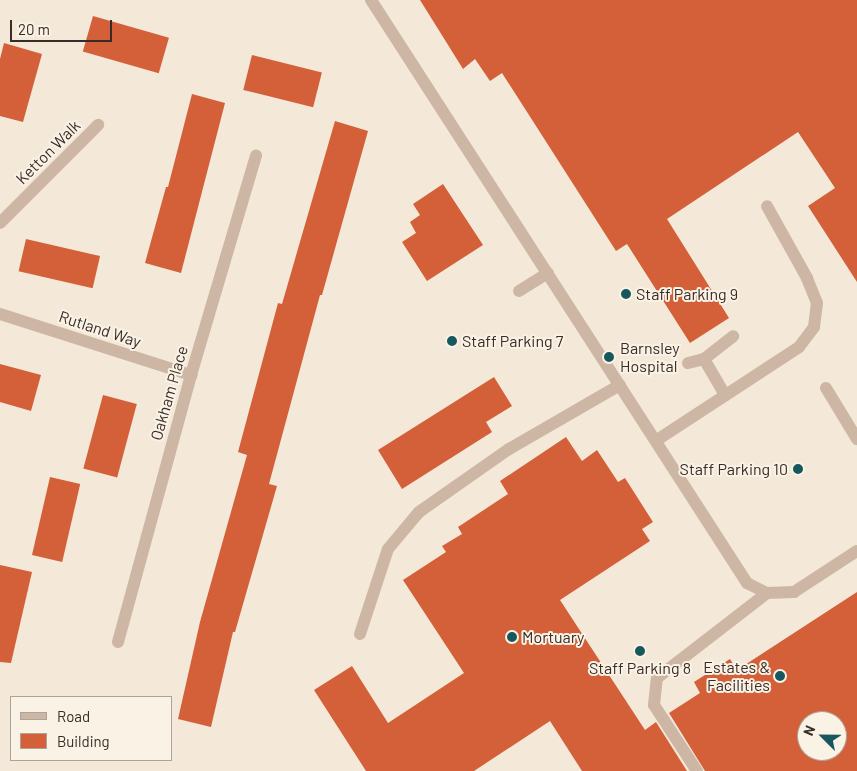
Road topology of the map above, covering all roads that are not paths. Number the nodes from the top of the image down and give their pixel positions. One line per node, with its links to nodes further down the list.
1 (371, 0): 6 (street)
2 (98, 125): 5 (street, Ketton Walk)
3 (256, 155): 12 (street, Oakham Place)
4 (767, 206): 15 (street)
5 (0, 223)
6 (548, 273): 7 (street); 13 (street)
7 (520, 291)
8 (0, 314): 12 (street, Rutland Way)
9 (733, 336): 10 (street)
10 (704, 359): 11 (street); 15 (street)
11 (688, 363)
12 (190, 375): 21 (street, Oakham Place)
13 (620, 385): 17 (street); 20 (street)
14 (826, 388): 16 (street)
15 (725, 395): 17 (street)
16 (857, 439)
17 (656, 440): 19 (street)
18 (857, 551): 19 (street)
19 (767, 593): 22 (street)
20 (360, 634)
21 (118, 642)
22 (697, 771)

